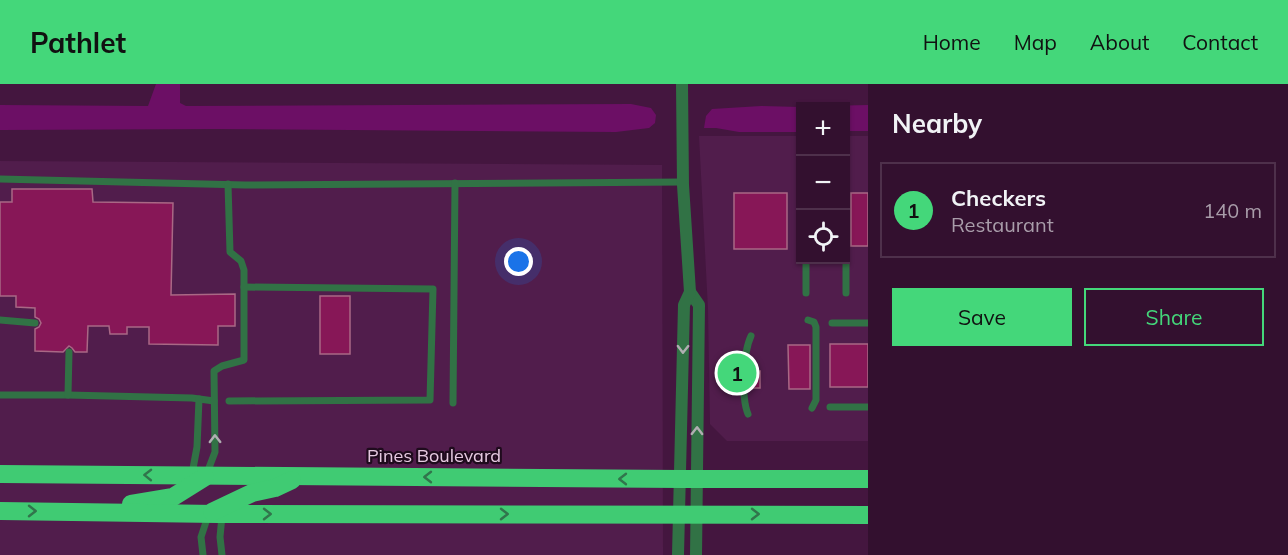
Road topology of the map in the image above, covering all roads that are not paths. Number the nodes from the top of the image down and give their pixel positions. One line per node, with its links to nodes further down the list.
1 (682, 84): 3 (street)
2 (0, 179): 5 (lane)
3 (682, 182): 4 (lane); 32 (street)
4 (454, 183): 5 (lane); 23 (lane)
5 (228, 184): 8 (lane)
6 (806, 264): 9 (lane)
7 (846, 264): 10 (lane)
8 (244, 287): 21 (lane); 22 (lane)
9 (806, 292)
10 (846, 293)
11 (0, 320): 13 (lane)
12 (808, 320): 26 (lane)
13 (35, 323)
14 (832, 323): 15 (lane)
15 (868, 323)
16 (752, 336): 27 (lane)
17 (69, 352): 19 (lane)
18 (0, 395): 19 (lane)
19 (69, 395): 20 (lane)
20 (200, 399): 21 (lane); 29 (lane)
21 (214, 401): 29 (lane, one-way to 21)
22 (228, 401)
23 (453, 403)
24 (830, 407): 25 (lane)
25 (868, 407)
26 (812, 408)
27 (748, 414)
28 (0, 474): 29 (highway, Pines Boulevard, one-way to 28)
29 (199, 476): 30 (highway, Pines Boulevard); 34 (highway)
30 (302, 476): 32 (highway, Pines Boulevard, one-way to 30); 35 (highway)
31 (868, 478): 32 (highway, Pines Boulevard)
32 (688, 479): 36 (street); 37 (street)
33 (0, 511): 34 (highway, one-way to 34)
34 (117, 511): 35 (highway)
35 (215, 514): 36 (highway, one-way to 36); 39 (lane); 40 (lane)
36 (678, 514): 37 (highway); 41 (street)
37 (697, 514): 38 (highway, one-way to 38); 42 (street)
38 (868, 515)
39 (203, 555)
40 (222, 555)
41 (678, 555)
42 (696, 555)

